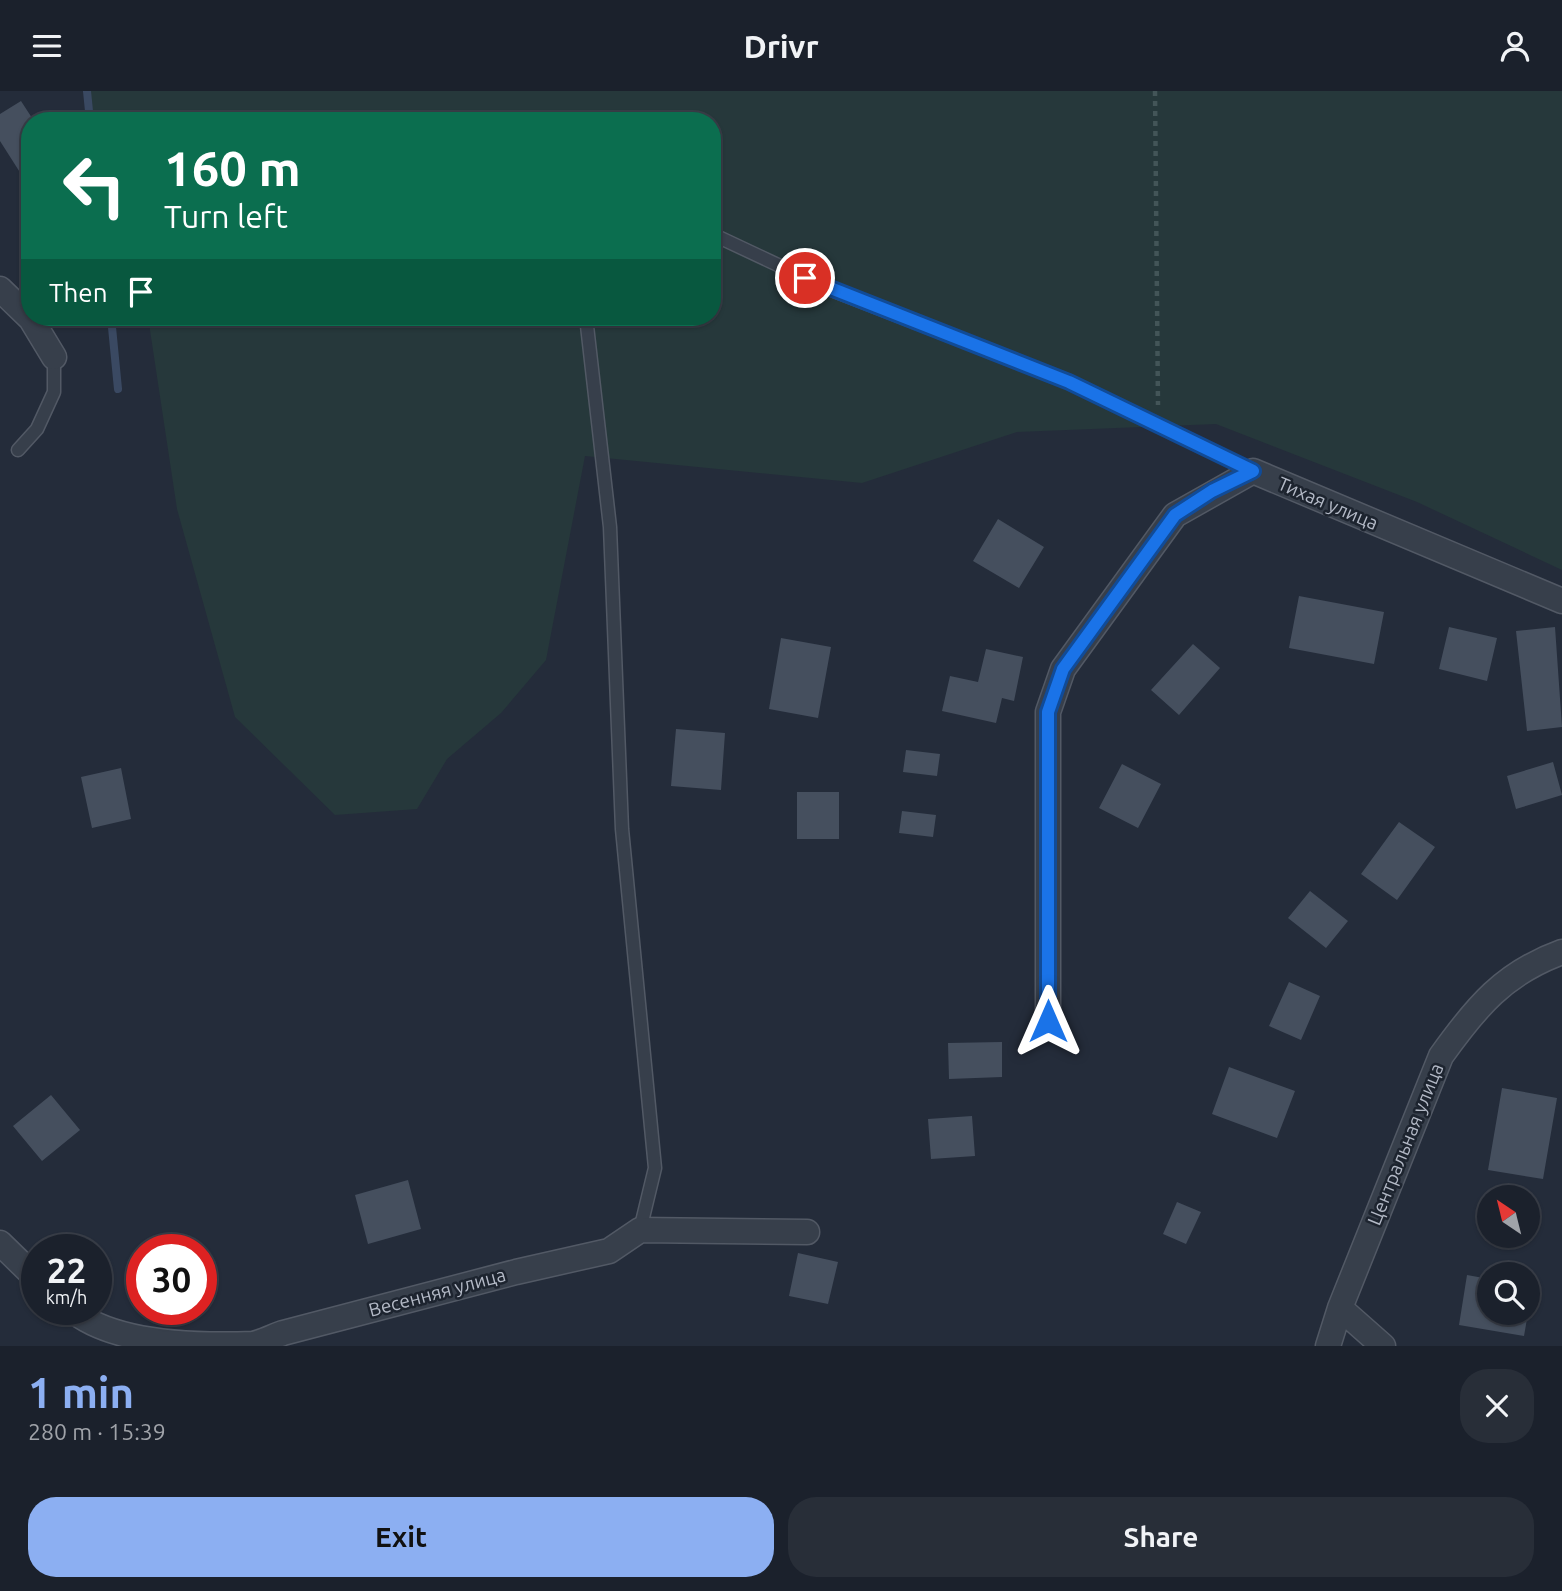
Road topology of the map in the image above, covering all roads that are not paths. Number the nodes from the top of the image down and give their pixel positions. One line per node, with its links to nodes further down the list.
1 (721, 238): 8 (lane)
2 (0, 289): 3 (street)
3 (21, 309)
4 (35, 326): 6 (street)
5 (587, 326): 12 (lane)
6 (54, 357): 7 (lane)
7 (18, 450)
8 (1253, 471): 9 (street, Тихая улица); 11 (street, Тихая улица)
9 (1562, 601)
10 (1562, 952): 16 (street, Центральная улица)
11 (1048, 1021)
12 (640, 1230): 13 (street); 17 (street, Весенняя улица)
13 (807, 1232)
14 (0, 1243): 15 (street)
15 (21, 1263)
16 (1340, 1308): 18 (street, Центральная улица); 19 (street)
17 (102, 1325)
18 (1328, 1346)
19 (1383, 1346)

